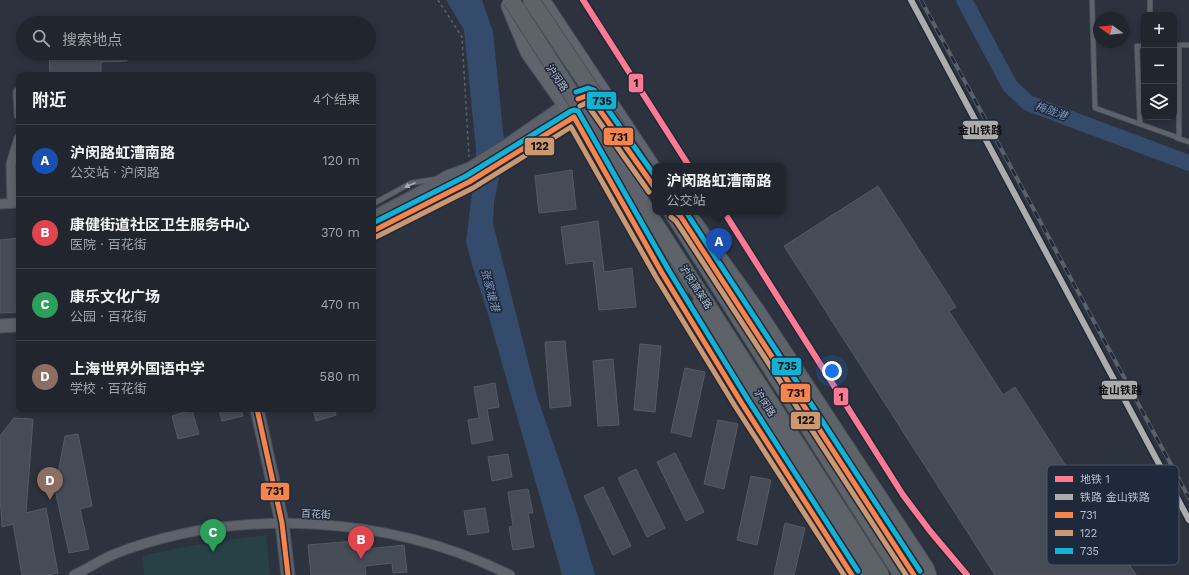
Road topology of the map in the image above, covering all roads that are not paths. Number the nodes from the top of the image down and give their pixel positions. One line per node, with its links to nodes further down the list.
1 (531, 0): 11 (main road, 沪闵路); 21 (highway, bridge)
2 (542, 0): 11 (main road, 沪闵路)
3 (1092, 0): 12 (lane)
4 (1150, 0): 6 (lane)
5 (509, 2): 13 (main road, 沪闵路); 34 (highway, 沪闵高架路, bridge)
6 (1150, 12)
7 (1177, 45): 8 (lane)
8 (1189, 45)
9 (1141, 46): 14 (lane)
10 (1176, 48): 15 (lane)
11 (594, 95): 13 (main road); 19 (main road, 沪闵路); 23 (main road, 沪闵路)
12 (1095, 108): 14 (lane); 15 (lane)
13 (573, 109): 18 (main road); 22 (main road, 沪闵路); 32 (main road, 沪闵路)
14 (1140, 124): 15 (lane)
15 (1179, 138): 16 (lane)
16 (1189, 142)
17 (16, 147): 25 (street)
18 (505, 153): 20 (main road); 31 (main road)
19 (652, 167)
20 (448, 177): 24 (lane, one-way to 24); 30 (main road)
21 (652, 181)
22 (612, 182): 32 (main road, 沪闵路); 35 (main road, 沪闵路)
23 (652, 183)
24 (376, 202)
25 (16, 203): 26 (street)
26 (0, 204)
27 (680, 215): 47 (highway, 沪闵高架路)
28 (680, 215): 48 (main road)
29 (681, 215): 49 (highway)
30 (376, 216)
31 (376, 229)
32 (653, 232): 33 (main road, 沪闵路)
33 (672, 262): 35 (main road); 45 (main road, 沪闵路)
34 (688, 275): 44 (highway, bridge); 46 (highway, 沪闵高架路, bridge)
35 (685, 309): 43 (main road, 沪闵路)
36 (16, 325): 37 (main road)
37 (0, 326)
38 (258, 412): 39 (main road)
39 (282, 523): 40 (street, 百花街); 41 (main road); 42 (street, 百花街)
40 (74, 575)
41 (288, 575)
42 (510, 575)
43 (852, 575)
44 (865, 575)
45 (878, 575)
46 (881, 575)
47 (902, 575)
48 (914, 575)
49 (928, 575)

